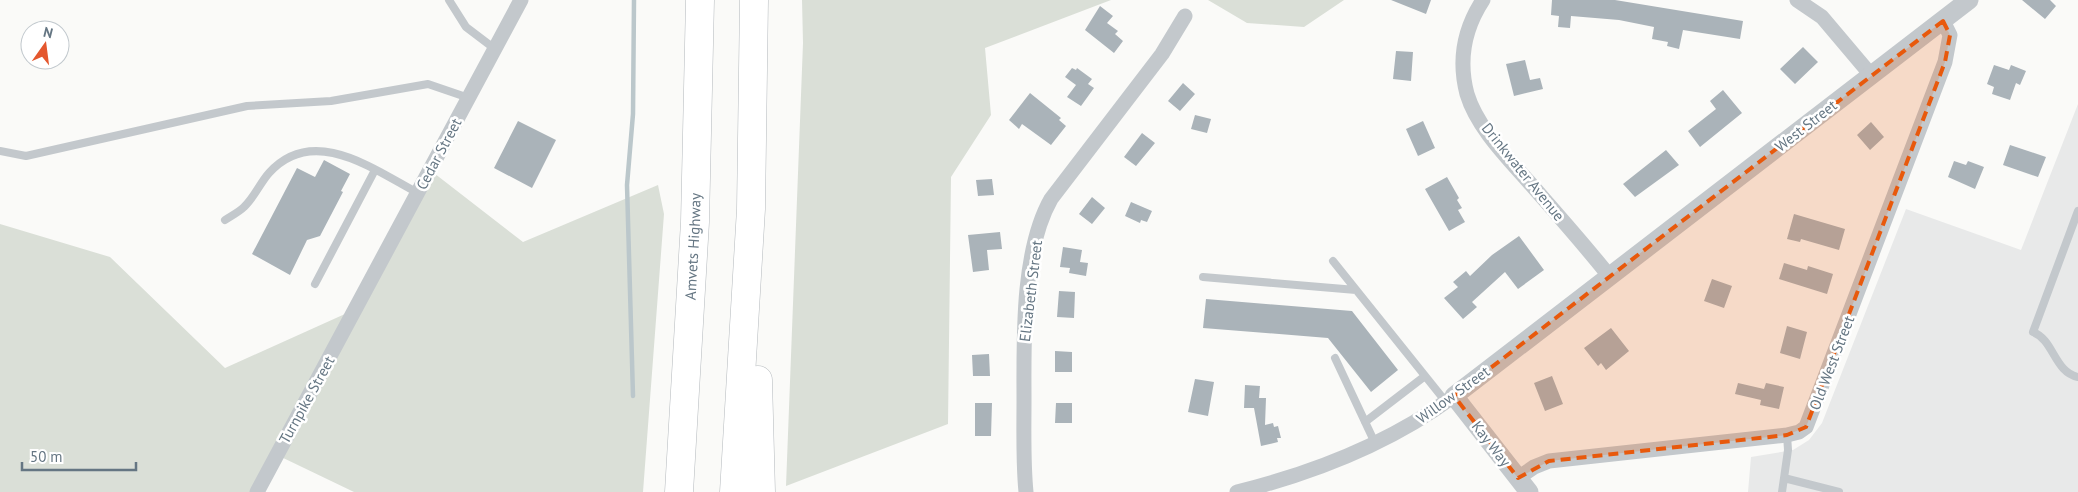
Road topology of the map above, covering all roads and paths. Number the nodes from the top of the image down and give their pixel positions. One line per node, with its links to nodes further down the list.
1 (449, 0): 10 (lane)
2 (521, 0): 10 (street, Cedar Street)
3 (700, 0): 36 (highway, Amvets Highway)
4 (754, 0): 13 (highway)
5 (1483, 0): 22 (street, Drinkwater Avenue)
6 (1797, 0): 11 (street)
7 (1969, 0): 9 (street, West Street)
8 (1185, 16): 39 (street, Elizabeth Street)
9 (1943, 20): 11 (street, West Street); 31 (street, Old West Street)
10 (494, 49): 12 (street, Cedar Street)
11 (1872, 75): 19 (street, West Street)
12 (469, 98): 14 (lane); 16 (street, Cedar Street)
13 (752, 141): 37 (highway); 38 (highway)
14 (0, 150)
15 (375, 170): 16 (lane); 18 (lane); 23 (lane)
16 (418, 193): 25 (street, Cedar Street)
17 (2078, 211): 28 (lane)
18 (225, 220)
19 (1643, 252): 22 (street, Willow Street)
20 (1333, 261): 24 (lane)
21 (1203, 277): 24 (lane)
22 (1610, 277): 29 (street, Willow Street)
23 (315, 284)
24 (1356, 290): 27 (lane)
25 (356, 309): 35 (street, Turnpike Street)
26 (1335, 358): 30 (lane)
27 (1425, 376): 29 (lane); 30 (lane)
28 (2078, 377)
29 (1450, 399): 32 (street, Willow Street); 34 (street, Kay Way)
30 (1365, 422): 32 (lane)
31 (1787, 435): 33 (lane); 34 (street, Old West Street)
32 (1375, 443): 40 (street, Willow Street)
33 (1784, 478): 41 (lane); 42 (lane)
34 (1524, 485)
35 (257, 492)
36 (679, 492)
37 (734, 492)
38 (761, 492)
39 (1026, 492)
40 (1237, 492)
41 (1782, 492)
42 (1835, 492)

